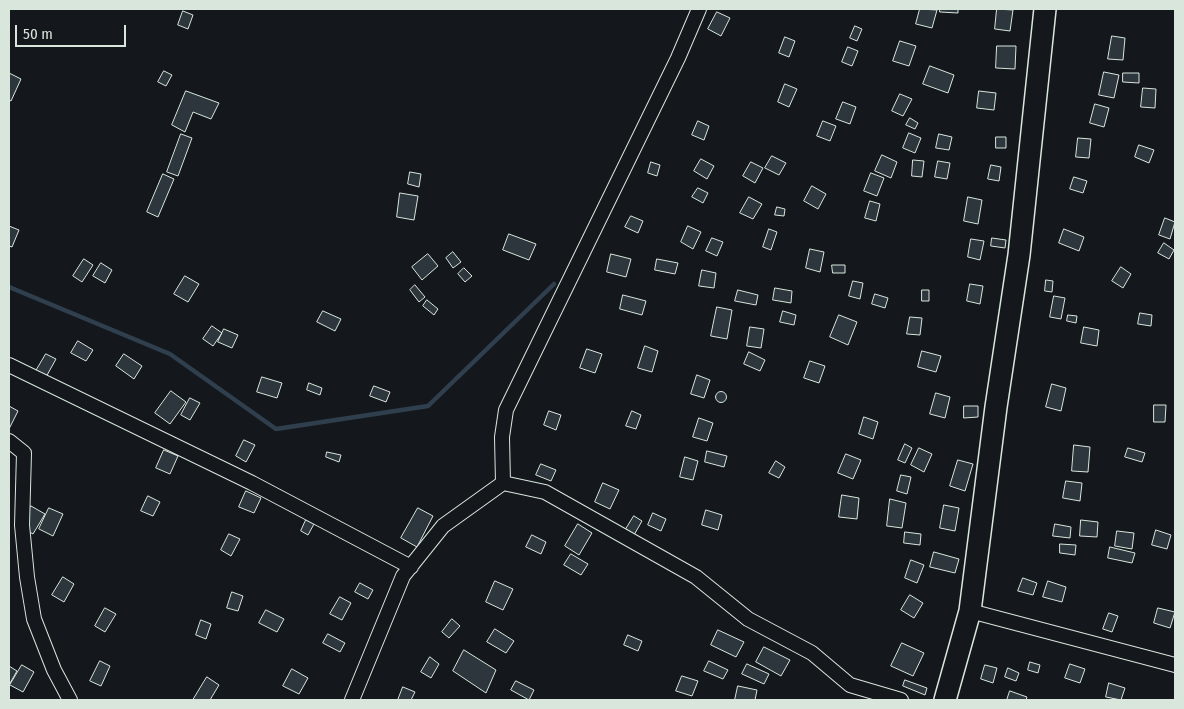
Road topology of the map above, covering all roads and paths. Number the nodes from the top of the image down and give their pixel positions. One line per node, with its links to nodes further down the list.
1 (699, 9): 5 (street)
2 (1045, 9): 7 (main road)
3 (9, 365): 6 (street)
4 (9, 441): 9 (street)
5 (503, 483): 6 (street); 11 (street)
6 (410, 567): 10 (street)
7 (970, 611): 8 (street); 12 (main road)
8 (1175, 665)
9 (70, 700)
10 (352, 700)
11 (901, 700)
12 (944, 700)

